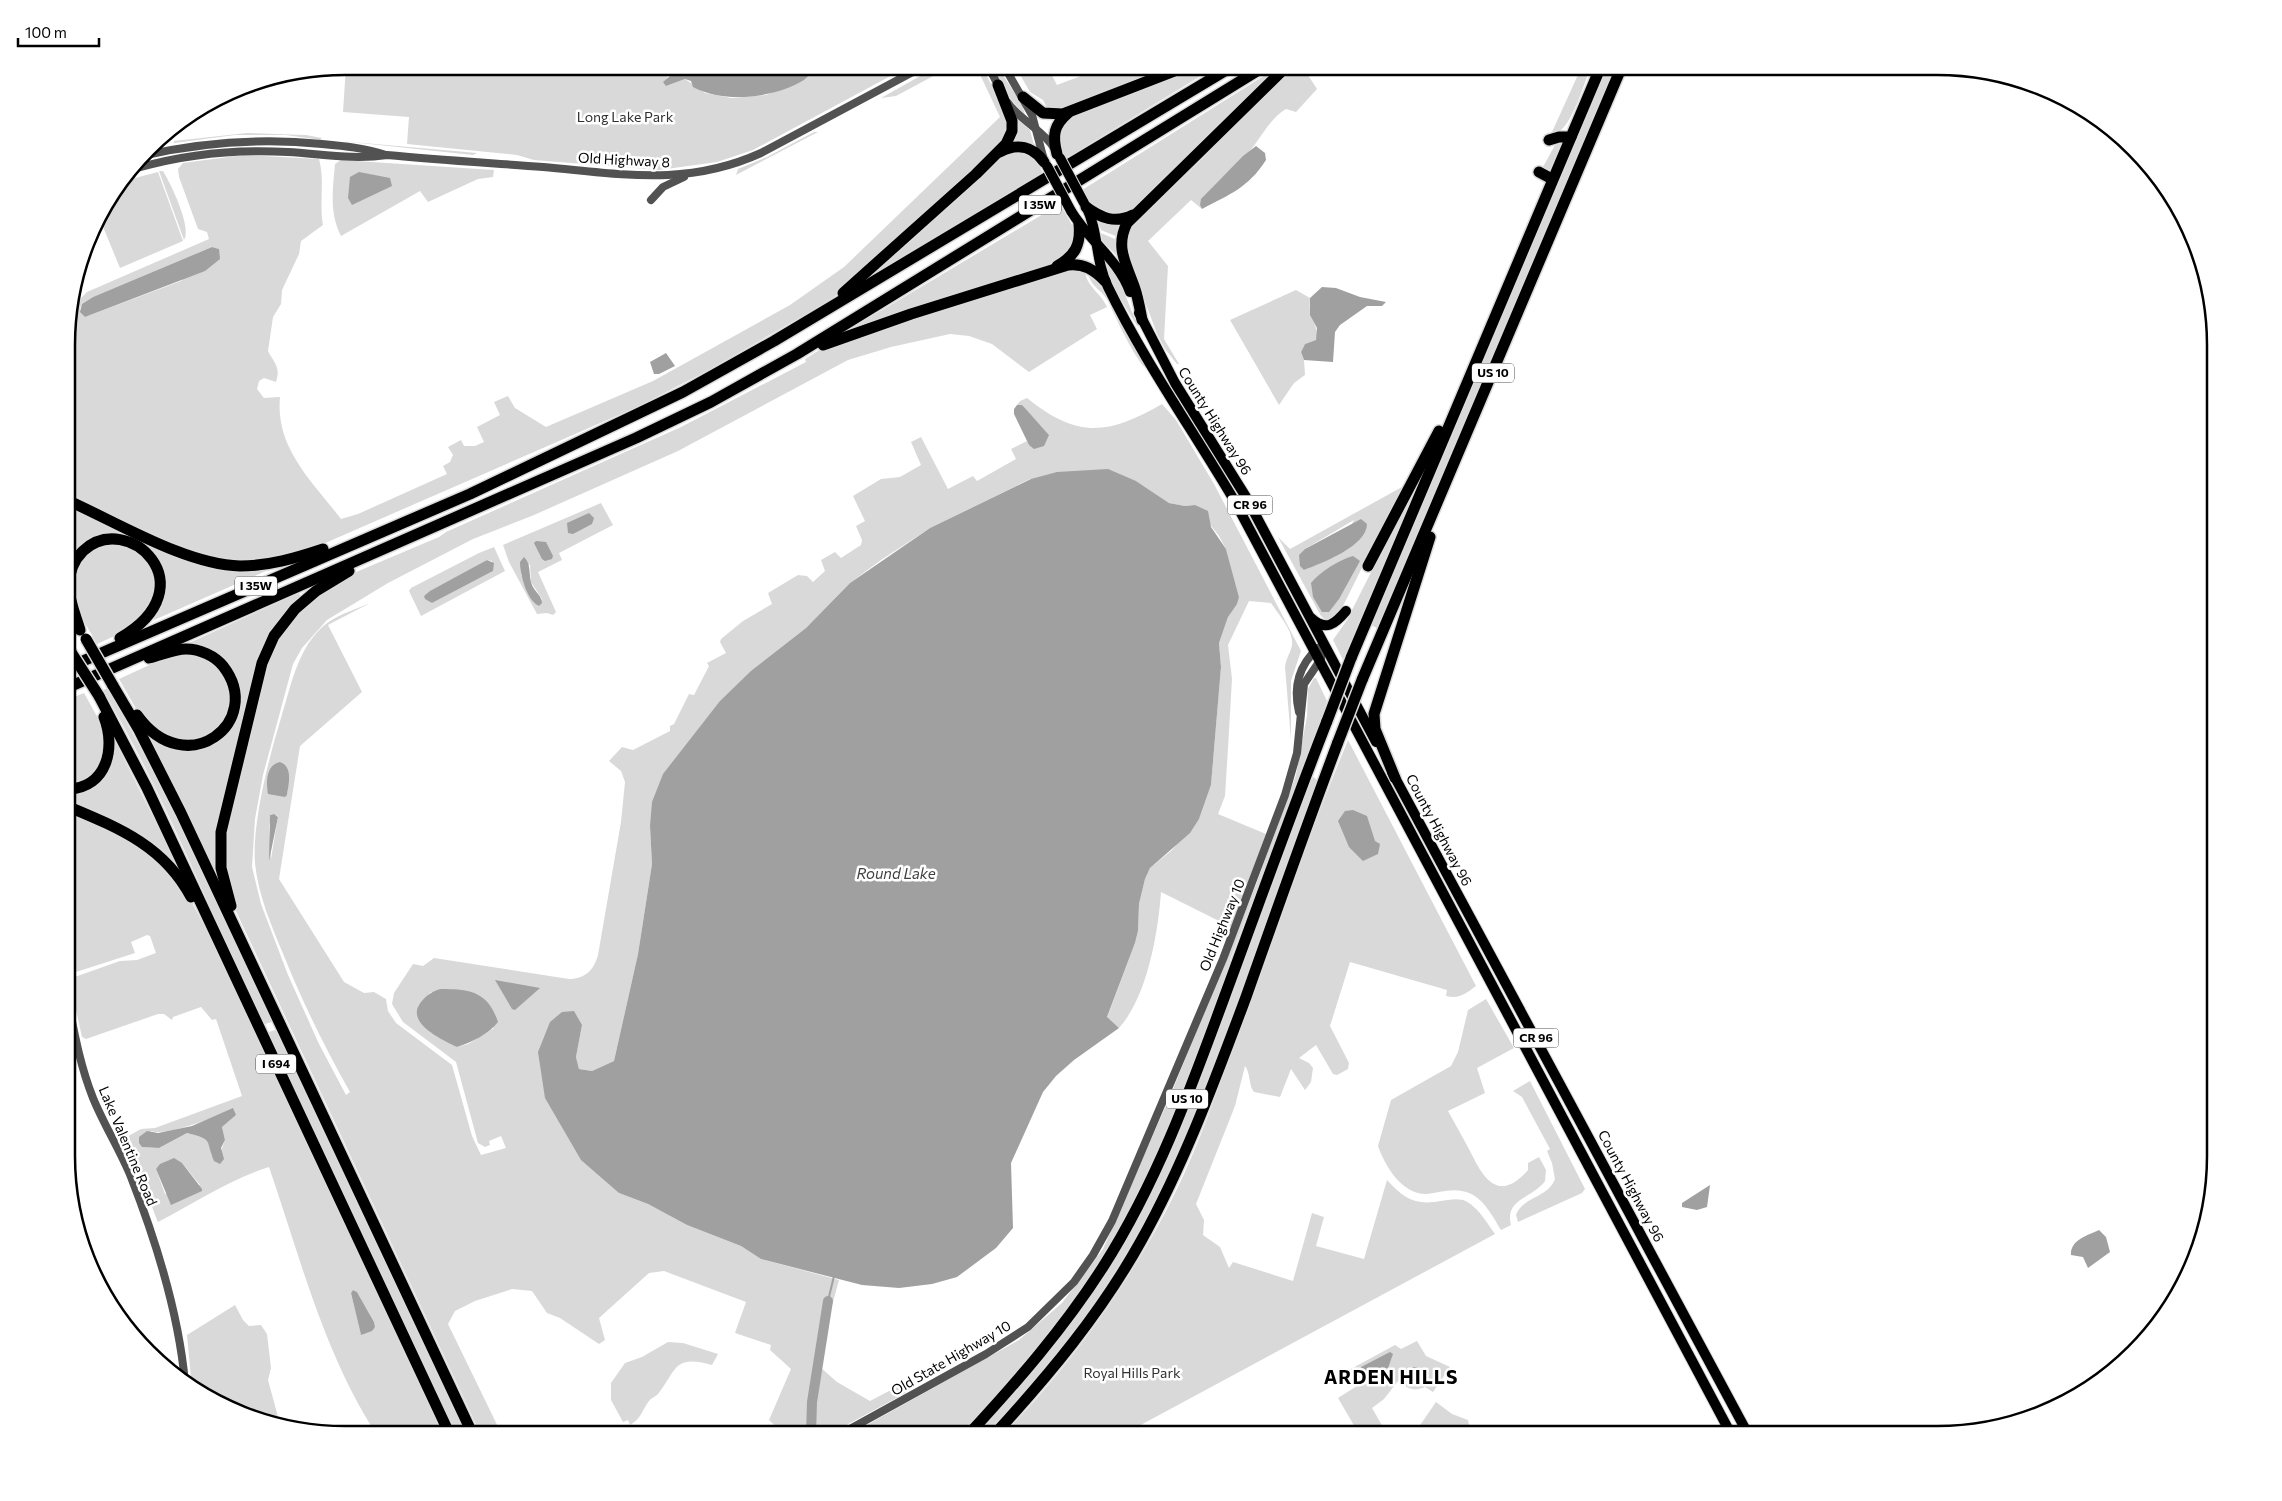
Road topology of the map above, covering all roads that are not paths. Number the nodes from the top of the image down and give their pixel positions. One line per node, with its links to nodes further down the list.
1 (907, 75): 23 (street, Old Highway 8)
2 (993, 75): 10 (street, County Highway 96 / CR 96)
3 (1010, 75): 11 (street, County Highway 96 / CR 96)
4 (1164, 75): 12 (highway)
5 (1218, 75): 32 (highway, I 35W)
6 (1251, 75): 35 (highway, I 35W)
7 (1278, 75): 27 (highway)
8 (1597, 75): 14 (highway, US 10)
9 (1618, 75): 36 (highway, US 10)
10 (998, 85): 13 (street, County Highway 96 / CR 96); 19 (highway)
11 (1023, 97): 12 (highway); 13 (street, County Highway 96 / CR 96)
12 (1068, 112): 17 (highway)
13 (1037, 130): 17 (street, County Highway 96 / CR 96); 20 (street, County Highway 96 / CR 96)
14 (1572, 135): 15 (highway); 24 (highway, US 10)
15 (1550, 140)
16 (155, 153): 18 (street, Old Highway 8)
17 (1057, 154): 26 (main road, County Highway 96 / CR 96, bridge)
18 (387, 155): 21 (street, Old Highway 8); 23 (street, Old Highway 8)
19 (996, 155): 20 (highway); 32 (highway)
20 (1044, 162): 28 (main road, County Highway 96 / CR 96, bridge)
21 (142, 166)
22 (1539, 172): 24 (highway)
23 (691, 174): 25 (street)
24 (1552, 179): 34 (highway, US 10)
25 (651, 200)
26 (1085, 205): 27 (highway); 29 (main road, County Highway 96 / CR 96)
27 (1135, 214): 33 (highway)
28 (1079, 224): 29 (main road, County Highway 96 / CR 96); 30 (highway)
29 (1097, 245): 31 (main road, County Highway 96 / CR 96); 33 (main road, County Highway 96 / CR 96)
30 (1046, 271): 31 (highway); 35 (highway)
31 (1105, 281): 48 (main road, County Highway 96 / CR 96)
32 (808, 320): 39 (highway, I 35W)
33 (1142, 320): 42 (main road, County Highway 96 / CR 96)
34 (1472, 368): 41 (highway); 69 (highway, US 10, bridge)
35 (772, 369): 38 (highway, I 35W)
36 (1453, 466): 58 (highway); 70 (highway, US 10, bridge)
37 (75, 504): 39 (highway)
38 (468, 511): 53 (highway, I 35W); 62 (highway)
39 (423, 514): 50 (highway, I 35W)
40 (75, 563): 50 (highway)
41 (1368, 566)
42 (1306, 610): 44 (main road); 47 (main road, County Highway 96 / CR 96)
43 (75, 611): 46 (highway)
44 (1346, 611)
45 (75, 622): 46 (highway, I 694)
46 (83, 635): 56 (highway, I 694, bridge)
47 (1322, 643): 48 (street, Old Highway 10); 51 (street, Old Highway 10); 58 (main road, County Highway 96 / CR 96)
48 (1313, 652): 51 (main road, County Highway 96 / CR 96); 57 (street, Old Highway 10)
49 (75, 658): 55 (highway, I 694, bridge)
50 (88, 658): 52 (highway, I 35W)
51 (1319, 663): 57 (street, Old Highway 10); 71 (main road, County Highway 96 / CR 96)
52 (75, 664)
53 (121, 664): 54 (highway, I 35W); 56 (highway)
54 (75, 684)
55 (99, 696): 59 (highway); 61 (highway, I 694)
56 (120, 697): 62 (highway, I 694)
57 (1300, 722): 64 (street, Old Highway 10)
58 (1395, 778): 72 (main road, County Highway 96 / CR 96)
59 (75, 788)
60 (75, 809): 61 (highway)
61 (222, 948): 66 (highway, I 694)
62 (274, 1012): 67 (highway, I 694)
63 (75, 1035): 65 (street, Lake Valentine Road)
64 (1150, 1132): 68 (street, Old State Highway 10)
65 (183, 1372)
66 (446, 1426)
67 (469, 1426)
68 (855, 1426)
69 (975, 1426)
70 (1001, 1426)
71 (1727, 1426)
72 (1744, 1426)

